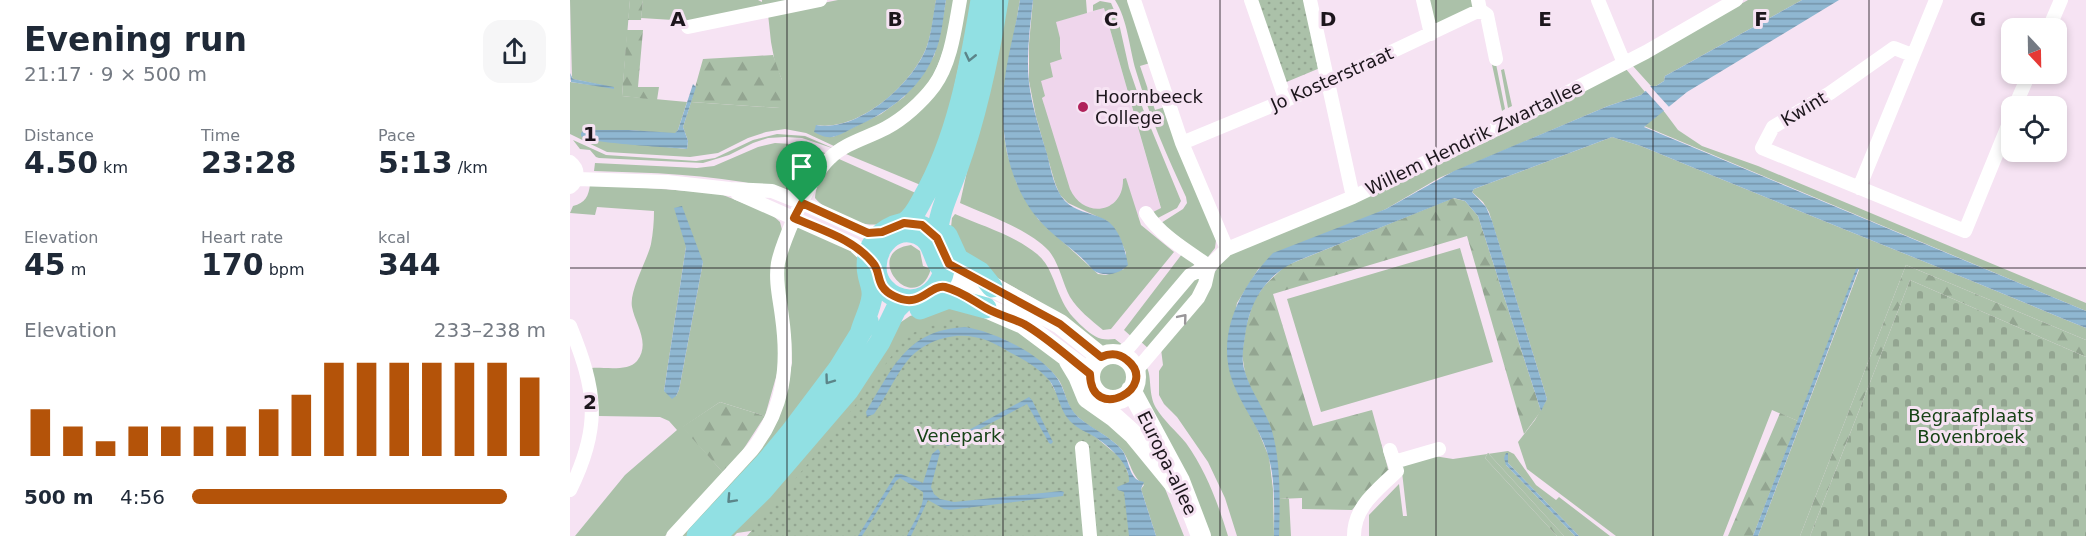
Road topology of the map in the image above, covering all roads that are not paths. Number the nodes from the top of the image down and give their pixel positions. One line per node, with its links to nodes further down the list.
1 (820, 0): 15 (street)
2 (960, 0): 29 (street)
3 (981, 0): 32 (main road, one-way to 32)
4 (998, 0): 24 (main road)
5 (1134, 0): 22 (street)
6 (1251, 0): 21 (street)
7 (1310, 0): 20 (street)
8 (1423, 0): 16 (street)
9 (1598, 0): 19 (street)
10 (1736, 0): 19 (street, Willem Hendrik Zwartallee)
11 (1936, 0): 17 (street)
12 (2061, 0): 14 (street)
13 (1479, 5): 16 (street, Jo Kosterstraat); 18 (street)
14 (2053, 18)
15 (688, 27)
16 (1431, 34): 20 (street, Jo Kosterstraat)
17 (1912, 55): 26 (street); 26 (street, Kwint)
18 (1496, 59)
19 (1624, 63): 28 (street, Willem Hendrik Zwartallee)
20 (1327, 82): 21 (street, Jo Kosterstraat); 28 (street)
21 (1286, 101): 22 (street, Jo Kosterstraat)
22 (1182, 143): 35 (street)
23 (2001, 143): 26 (street, Kwint)
24 (958, 167): 34 (main road); 39 (main road)
25 (573, 175): 27 (street)
26 (1859, 188)
27 (730, 189): 29 (street); 31 (street)
28 (1353, 197): 35 (street, Willem Hendrik Zwartallee)
29 (802, 203): 31 (street); 33 (street)
30 (1146, 213): 36 (street)
31 (794, 218): 37 (street); 52 (street)
32 (911, 226): 33 (main road); 34 (main road); 37 (main road); 38 (main road)
33 (882, 232): 37 (main road)
34 (937, 238): 38 (main road)
35 (1227, 249): 36 (street, Willem Hendrik Zwartallee)
36 (1209, 266): 45 (street, Willem Hendrik Zwartallee); 47 (street, Willem Hendrik Zwartallee, one-way to 36)
37 (873, 272): 40 (main road); 53 (main road, one-way to 53)
38 (941, 272): 39 (main road); 40 (main road); 41 (main road)
39 (992, 287): 45 (main road)
40 (905, 300): 43 (main road)
41 (986, 308): 43 (main road); 44 (main road)
42 (570, 326): 51 (street)
43 (880, 342): 54 (main road)
44 (1064, 354): 46 (main road); 50 (main road)
45 (1110, 356): 46 (main road); 47 (main road)
46 (1090, 374): 47 (main road)
47 (1127, 387): 50 (main road, Europa-allee); 57 (main road, Europa-allee)
48 (1082, 448): 55 (street)
49 (1439, 449): 58 (street)
50 (1174, 484): 56 (main road, Europa-allee)
51 (570, 490)
52 (673, 536)
53 (697, 536)
54 (716, 536)
55 (1090, 536)
56 (1193, 536)
57 (1201, 536)
58 (1354, 536)

